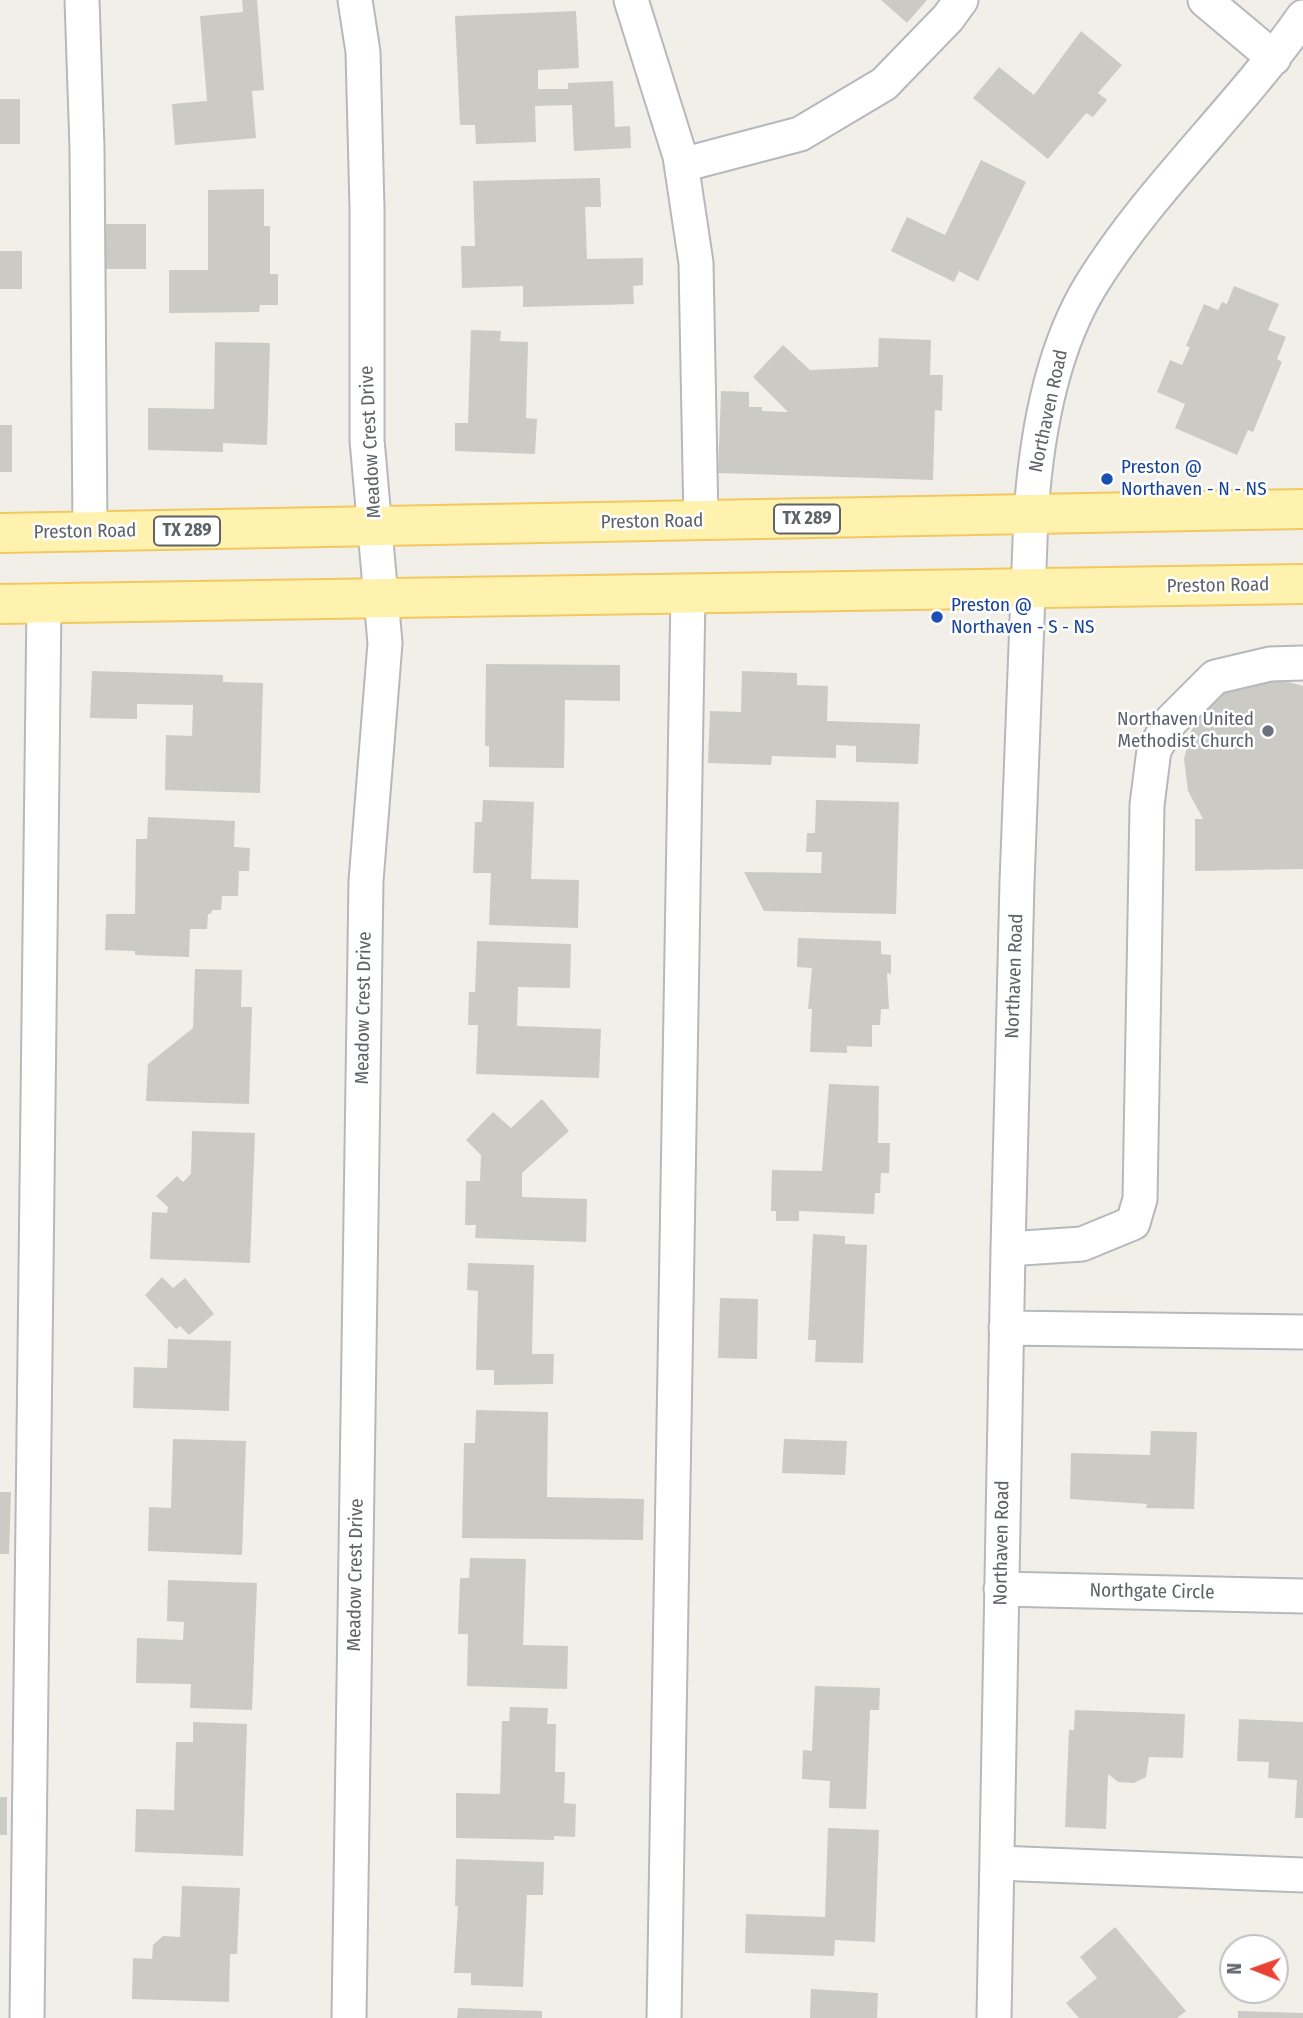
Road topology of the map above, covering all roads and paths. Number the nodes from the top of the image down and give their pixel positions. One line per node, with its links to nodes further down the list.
1 (82, 0): 13 (street)
2 (355, 0): 12 (street, Meadow Crest Drive)
3 (631, 0): 8 (street)
4 (961, 0): 8 (street)
5 (1205, 0): 7 (street)
6 (1303, 17): 7 (street, Northaven Road)
7 (1274, 58): 10 (street, Northaven Road)
8 (682, 165): 11 (street)
9 (1303, 509): 10 (main road, Preston Road / TX 289)
10 (1031, 515): 11 (main road, Preston Road / TX 289); 16 (street, Northaven Road)
11 (701, 522): 12 (main road, Preston Road / TX 289)
12 (375, 528): 13 (main road, Preston Road / TX 289); 18 (street, Meadow Crest Drive)
13 (90, 532): 14 (main road, Preston Road / TX 289)
14 (0, 533)
15 (1303, 584): 16 (main road, Preston Road)
16 (1029, 589): 17 (main road, Preston Road); 22 (street, Northaven Road)
17 (688, 594): 18 (main road, Preston Road); 31 (street)
18 (381, 598): 19 (main road, Preston Road); 30 (street, Meadow Crest Drive)
19 (44, 603): 20 (main road, Preston Road); 29 (street)
20 (0, 604)
21 (1303, 663): 22 (street)
22 (1008, 1249): 23 (street, Northaven Road)
23 (1006, 1328): 24 (street); 25 (street, Northaven Road)
24 (1303, 1332)
25 (1001, 1589): 26 (street, Northgate Circle); 27 (street, Northaven Road)
26 (1303, 1596)
27 (997, 1863): 28 (street); 32 (street, Northaven Road)
28 (1303, 1875)
29 (27, 2018)
30 (349, 2018)
31 (664, 2018)
32 (995, 2018)

